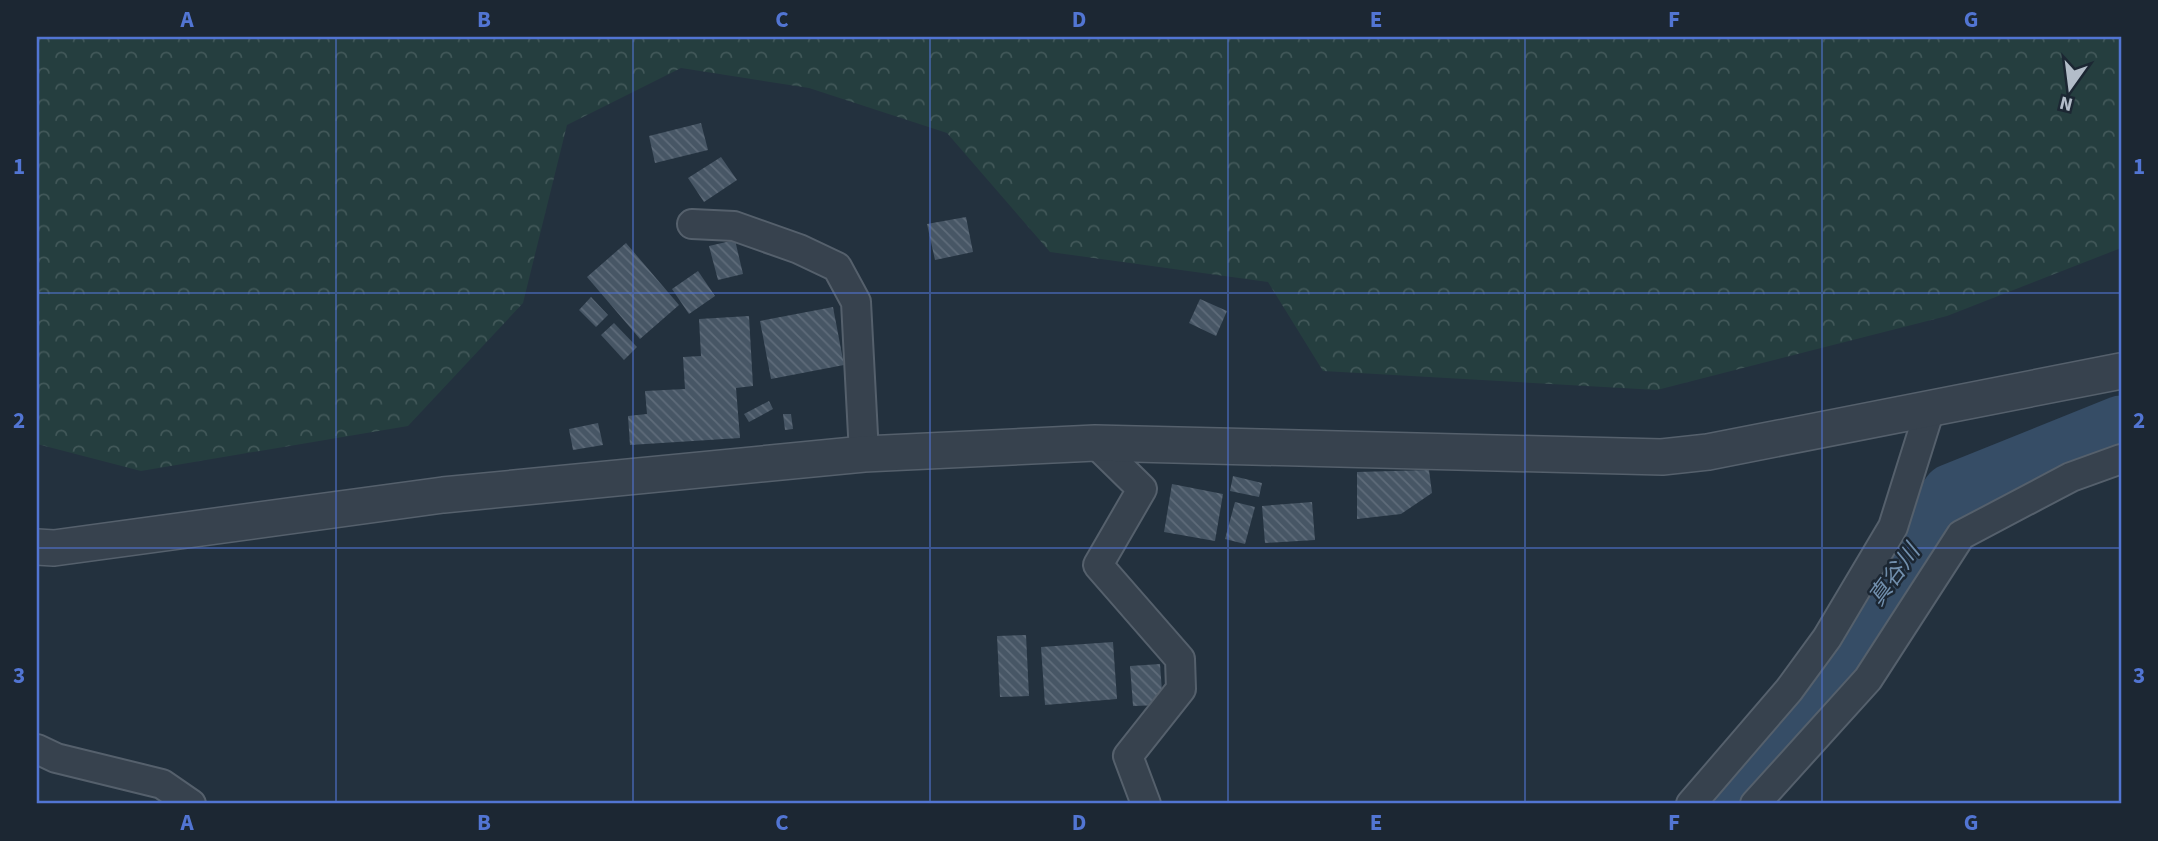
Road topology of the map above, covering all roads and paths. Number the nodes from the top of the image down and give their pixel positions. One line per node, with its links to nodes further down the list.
1 (692, 224): 5 (street)
2 (2121, 371): 3 (street)
3 (1930, 409): 4 (street); 11 (street)
4 (1095, 443): 5 (street); 10 (street)
5 (864, 454): 7 (street)
6 (2121, 458): 12 (street)
7 (37, 547)
8 (37, 749): 9 (street)
9 (191, 804)
10 (1146, 804)
11 (1691, 804)
12 (1755, 804)

